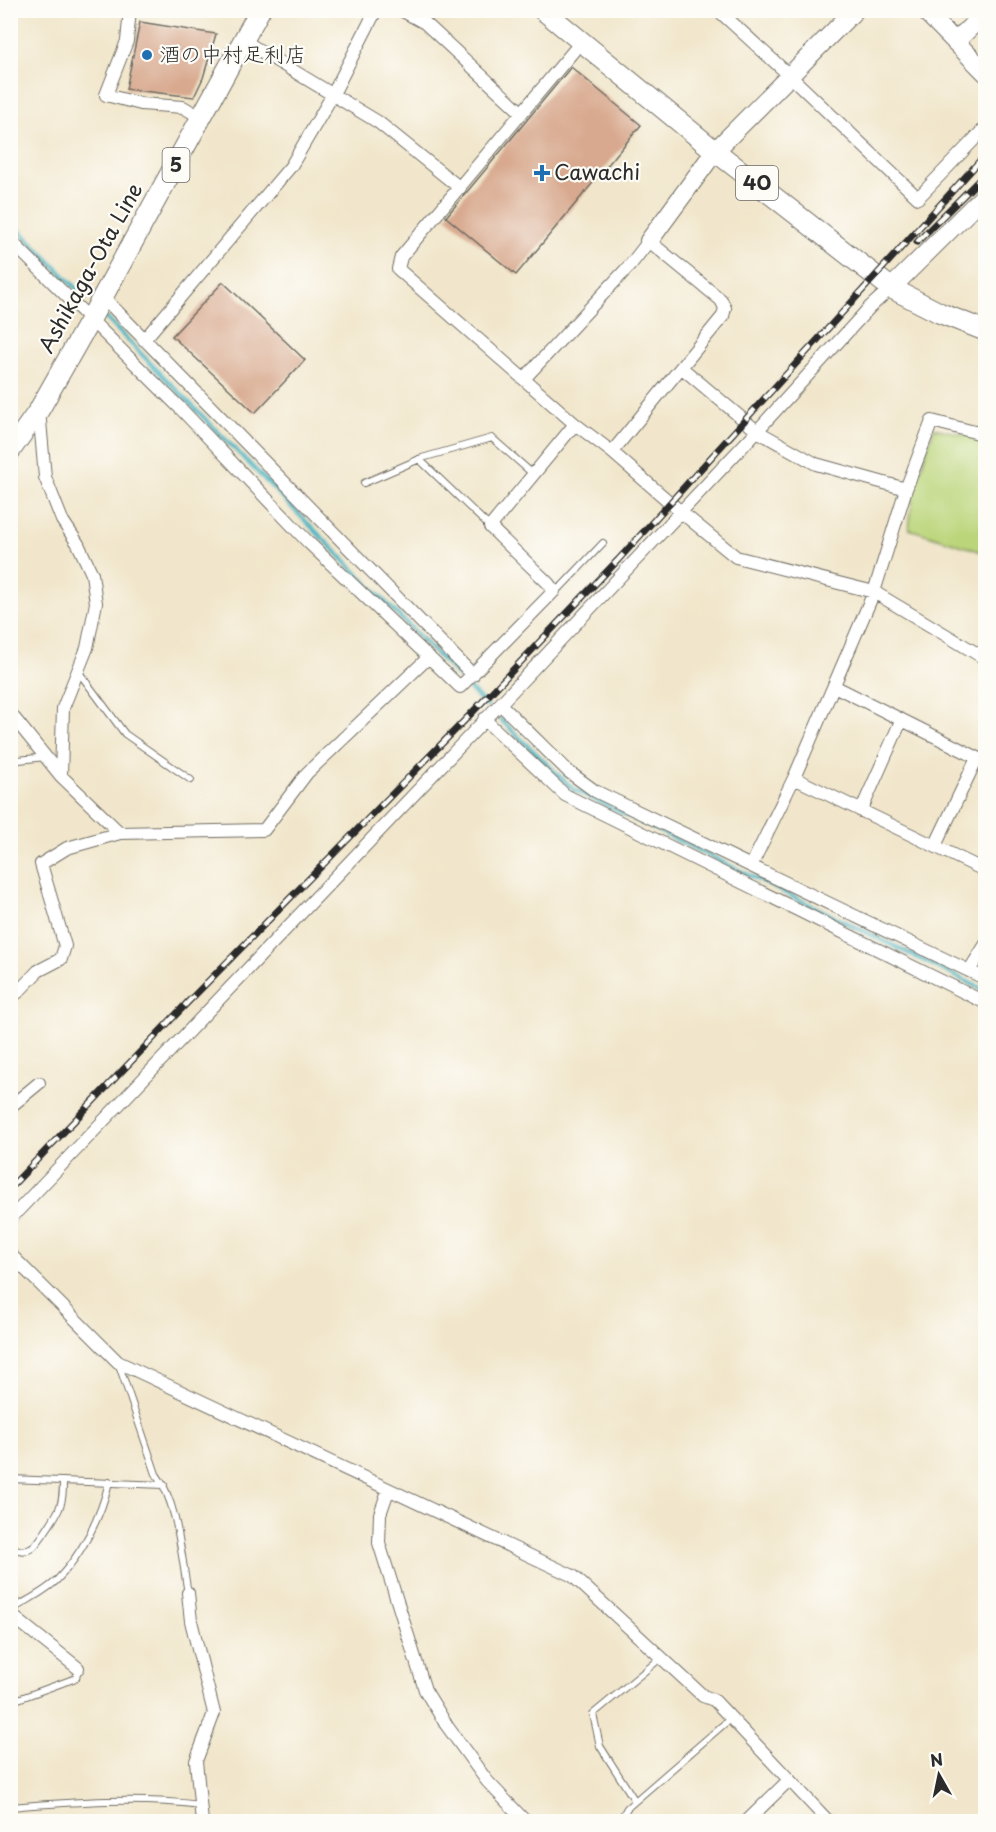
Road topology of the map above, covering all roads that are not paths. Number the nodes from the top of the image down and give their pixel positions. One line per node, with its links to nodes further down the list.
1 (130, 10): 17 (street)
2 (260, 10): 10 (main road, Ashikaga-Ota Line / 5)
3 (376, 10): 15 (street)
4 (401, 10): 16 (street)
5 (543, 10): 11 (main road, 40)
6 (718, 10): 14 (street)
7 (855, 10): 14 (street)
8 (924, 10): 12 (street)
9 (985, 14): 12 (street)
10 (244, 41): 15 (street); 17 (main road, Ashikaga-Ota Line / 5)
11 (581, 42): 16 (street); 19 (main road, 40)
12 (955, 42): 13 (street)
13 (986, 73)
14 (789, 75): 18 (street); 19 (street)
15 (332, 96): 20 (street); 28 (street)
16 (521, 112): 20 (street)
17 (202, 118): 25 (main road, Ashikaga-Ota Line / 5)
18 (986, 127)
19 (715, 151): 23 (street); 24 (main road, 40)
20 (460, 188): 30 (street)
21 (986, 194): 24 (street)
22 (10, 240): 26 (street)
23 (650, 241): 29 (street); 30 (street)
24 (891, 288): 27 (main road, 40); 33 (street)
25 (103, 297): 26 (main road, Ashikaga-Ota Line / 5); 28 (street)
26 (90, 320): 31 (main road, Ashikaga-Ota Line / 5); 46 (street)
27 (986, 331)
28 (144, 340): 49 (street)
29 (682, 369): 33 (street); 36 (street)
30 (524, 379): 32 (street)
31 (39, 410): 35 (main road, Ashikaga-Ota Line / 5); 48 (street)
32 (575, 424): 36 (street); 38 (street)
33 (757, 431): 40 (street); 41 (street)
34 (986, 435): 40 (street)
35 (10, 451)
36 (612, 452): 41 (street)
37 (419, 459): 38 (lane); 39 (lane); 42 (lane)
38 (533, 474): 42 (street)
39 (364, 483)
40 (906, 489): 45 (street)
41 (681, 512): 45 (street); 51 (street)
42 (490, 527): 44 (street)
43 (603, 543): 44 (lane)
44 (554, 591): 49 (street)
45 (874, 592): 47 (street); 50 (street)
46 (429, 657): 49 (street); 62 (street)
47 (986, 659)
48 (78, 670): 58 (street); 60 (lane)
49 (473, 675)
50 (834, 686): 54 (street); 59 (street)
51 (500, 704): 53 (street); 64 (street)
52 (10, 713): 55 (street)
53 (484, 719): 70 (street); 73 (street)
54 (901, 720): 56 (street); 61 (street)
55 (46, 757): 57 (lane); 58 (street)
56 (981, 760): 63 (street)
57 (10, 761)
58 (61, 776): 62 (street)
59 (794, 778): 61 (street); 64 (street)
60 (191, 780)
61 (861, 811): 63 (street)
62 (120, 833): 69 (street)
63 (935, 846): 65 (street)
64 (751, 866): 67 (street)
65 (986, 871)
66 (986, 944): 67 (street)
67 (969, 971): 68 (street)
68 (986, 979)
69 (10, 997)
70 (986, 1003)
71 (39, 1083): 72 (street)
72 (10, 1107)
73 (10, 1219)
74 (10, 1254): 75 (street)
75 (118, 1362): 79 (lane); 80 (street)
76 (10, 1479): 77 (lane)
77 (63, 1481): 78 (lane); 81 (lane)
78 (109, 1482): 79 (lane); 83 (lane)
79 (164, 1485): 82 (lane)
80 (388, 1491): 84 (street); 93 (street)
81 (10, 1545)
82 (188, 1593): 90 (street)
83 (10, 1612): 85 (street)
84 (662, 1657): 87 (street); 89 (lane)
85 (78, 1668): 86 (lane)
86 (10, 1702)
87 (731, 1718): 88 (street); 89 (lane)
88 (789, 1780): 95 (street); 96 (street)
89 (635, 1801): 94 (lane)
90 (200, 1805): 91 (lane); 92 (street)
91 (10, 1807)
92 (202, 1821)
93 (526, 1821)
94 (619, 1821)
95 (746, 1821)
96 (829, 1821)

